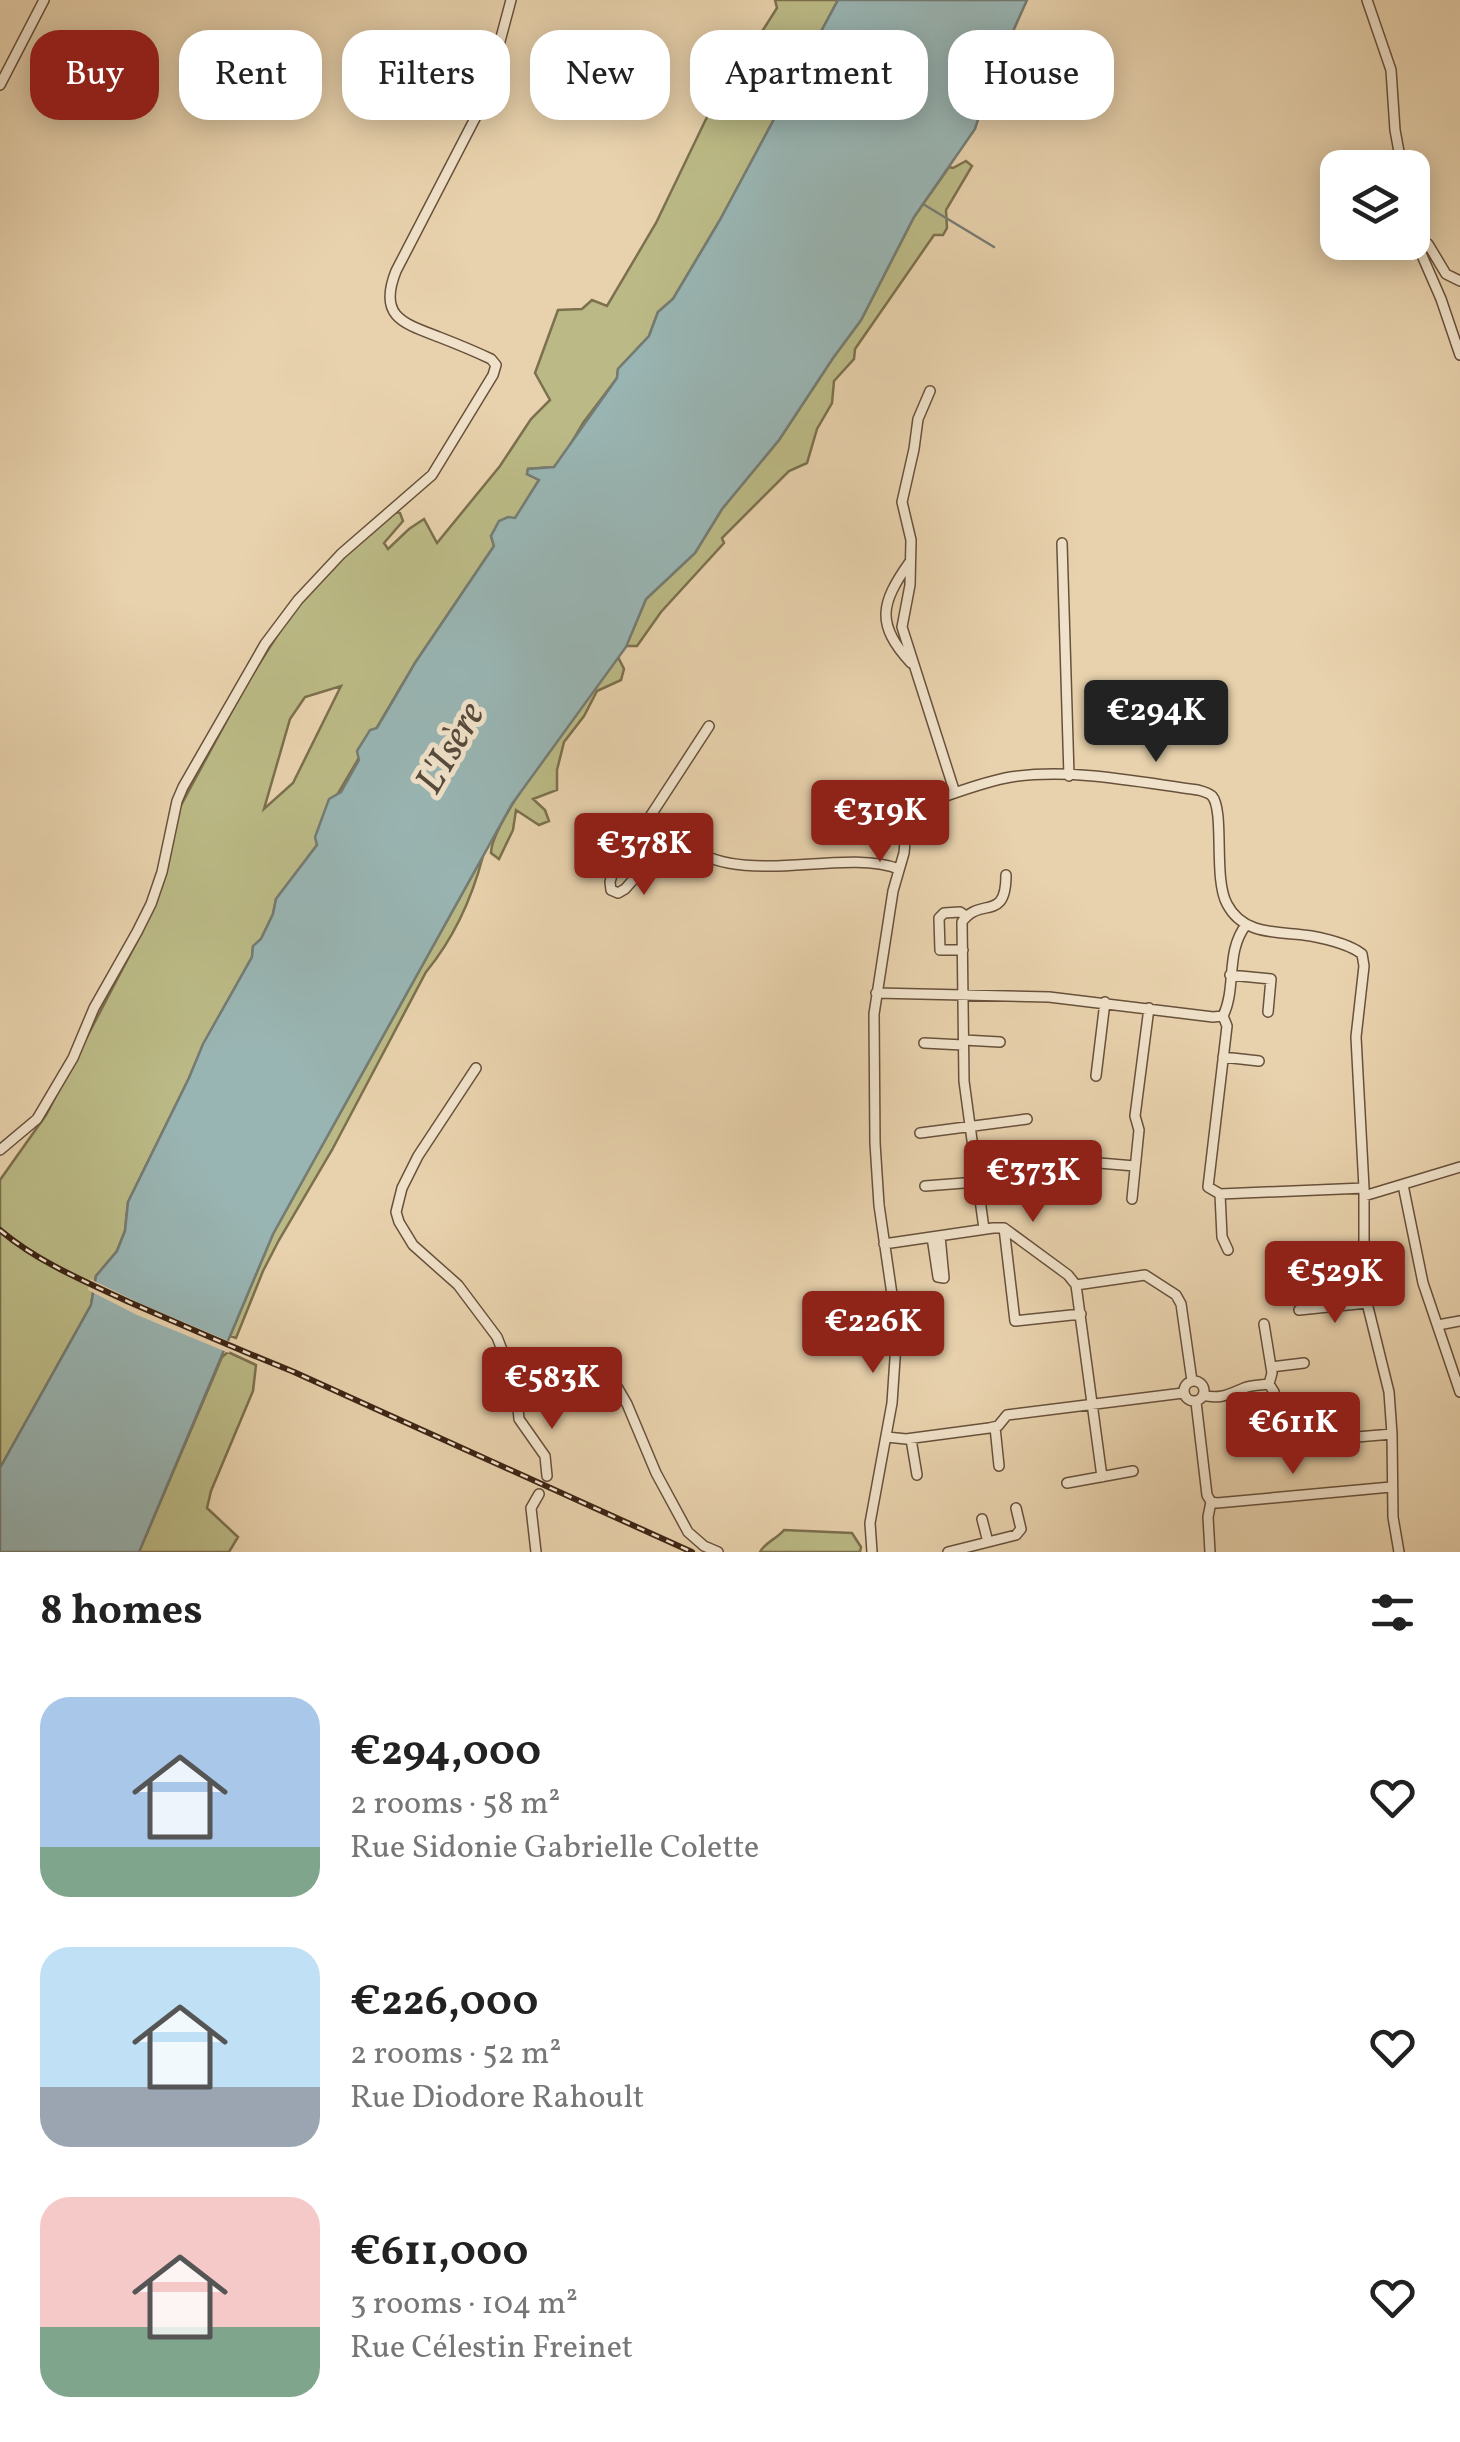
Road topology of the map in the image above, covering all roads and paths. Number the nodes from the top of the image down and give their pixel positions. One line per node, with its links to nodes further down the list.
1 (44, 0): 4 (street)
2 (511, 0): 39 (street)
3 (1368, 0): 5 (street)
4 (0, 85)
5 (1399, 150)
6 (1430, 247): 8 (street)
7 (1424, 260): 9 (street)
8 (1460, 281)
9 (1460, 355)
10 (930, 391): 12 (street)
11 (1062, 543): 15 (street)
12 (911, 560): 13 (street); 13 (street)
13 (916, 667): 16 (street)
14 (709, 726): 17 (street)
15 (1069, 776): 16 (street); 20 (street)
16 (954, 794): 17 (street)
17 (899, 869): 23 (street)
18 (1006, 875): 19 (street)
19 (966, 916): 21 (street); 21 (street)
20 (1246, 925): 22 (street); 47 (street)
21 (963, 950): 24 (street)
22 (1230, 975): 27 (street); 28 (street)
23 (876, 993): 24 (street); 52 (street)
24 (964, 996): 25 (street); 31 (street)
25 (1105, 1002): 26 (street); 35 (street)
26 (1150, 1008): 28 (street); 41 (street)
27 (1268, 1012)
28 (1223, 1016): 32 (street)
29 (924, 1042): 31 (street)
30 (1000, 1042): 31 (street)
31 (964, 1043): 37 (street)
32 (1223, 1058): 33 (street); 48 (street)
33 (1259, 1061)
34 (476, 1068): 65 (street)
35 (1096, 1076)
36 (1028, 1119): 37 (street)
37 (969, 1126): 38 (street); 44 (street)
38 (920, 1133)
39 (0, 1150)
40 (1098, 1163): 41 (street)
41 (1135, 1166): 49 (street)
42 (1460, 1168): 45 (street)
43 (1028, 1170): 44 (street)
44 (976, 1180): 46 (street); 51 (street)
45 (1403, 1185): 47 (street); 60 (street)
46 (925, 1186)
47 (1364, 1192): 48 (street); 55 (street)
48 (1220, 1194): 53 (street)
49 (1132, 1199)
50 (1004, 1228): 51 (street); 54 (street); 57 (street)
51 (984, 1229): 52 (street)
52 (884, 1244): 72 (street)
53 (1228, 1250)
54 (1076, 1285): 57 (street); 63 (street)
55 (1367, 1303): 56 (street); 71 (street)
56 (1299, 1310)
57 (1081, 1314): 69 (street)
58 (1460, 1322): 60 (street)
59 (1264, 1324): 62 (street)
60 (1438, 1326): 66 (street)
61 (1304, 1363): 62 (street)
62 (1271, 1368): 64 (street)
63 (1192, 1381): 67 (street); 68 (street)
64 (1270, 1384): 68 (street); 71 (street)
65 (516, 1386): 77 (street); 87 (street)
66 (1460, 1392)
67 (1183, 1393): 68 (street); 69 (street)
68 (1200, 1399): 82 (street)
69 (1092, 1404): 70 (street); 78 (street)
70 (994, 1427): 73 (street); 74 (street)
71 (1392, 1434): 80 (street)
72 (887, 1437): 73 (street); 88 (street)
73 (911, 1438): 76 (street)
74 (999, 1466)
75 (1133, 1471): 78 (street)
76 (917, 1475)
77 (546, 1476)
78 (1102, 1476): 79 (street)
79 (1067, 1483)
80 (1392, 1487): 82 (street); 91 (street)
81 (539, 1494): 86 (street)
82 (1211, 1502): 90 (street)
83 (1016, 1508): 85 (street)
84 (982, 1520): 85 (street)
85 (984, 1546): 89 (street)
86 (536, 1552)
87 (718, 1552)
88 (872, 1552)
89 (948, 1552)
90 (1210, 1552)
91 (1399, 1552)

